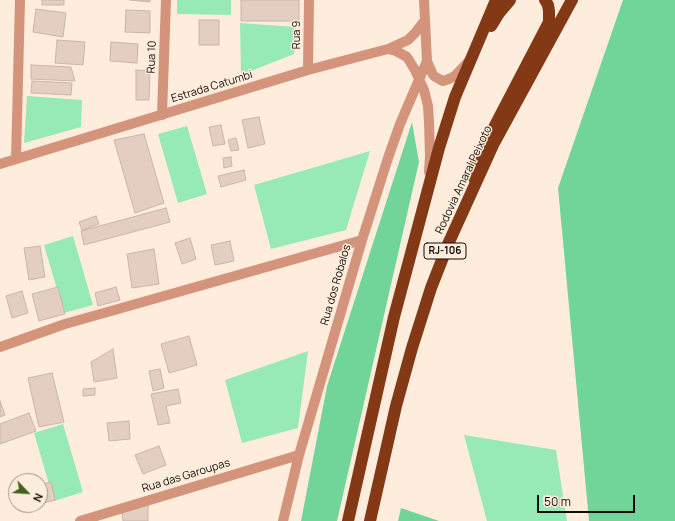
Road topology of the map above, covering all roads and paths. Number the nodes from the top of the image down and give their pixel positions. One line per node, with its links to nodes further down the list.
1 (20, 0): 16 (street)
2 (166, 0): 15 (street, Rua 10)
3 (309, 0): 13 (street, Rua 9)
4 (424, 0): 9 (street)
5 (496, 0): 11 (highway, Rodovia Amaral Peixoto / RJ-106)
6 (510, 0): 11 (highway)
7 (545, 0): 18 (highway)
8 (572, 0): 18 (highway, Rodovia Amaral Peixoto / RJ-106)
9 (425, 20): 10 (street, Estrada Catumbi); 12 (street)
10 (388, 49): 13 (street, Estrada Catumbi); 14 (street)
11 (474, 52): 12 (street); 19 (highway, Rodovia Amaral Peixoto / RJ-106)
12 (427, 61): 14 (street, Rua dos Robalos)
13 (308, 70): 15 (street, Estrada Catumbi)
14 (419, 78): 19 (street); 20 (street, Rua dos Robalos)
15 (162, 115): 16 (street, Estrada Catumbi)
16 (16, 159): 17 (street, Estrada Catumbi)
17 (0, 164)
18 (472, 189): 27 (highway, Rodovia Amaral Peixoto / RJ-106)
19 (427, 190): 26 (highway, Rodovia Amaral Peixoto / RJ-106)
20 (362, 240): 21 (street); 22 (street, Rua dos Robalos)
21 (0, 347)
22 (299, 455): 23 (street, Rua das Garoupas); 25 (street, Rua dos Robalos)
23 (109, 517): 24 (street, Rua das Garoupas)
24 (80, 521)
25 (283, 521)
26 (348, 521)
27 (370, 521)

